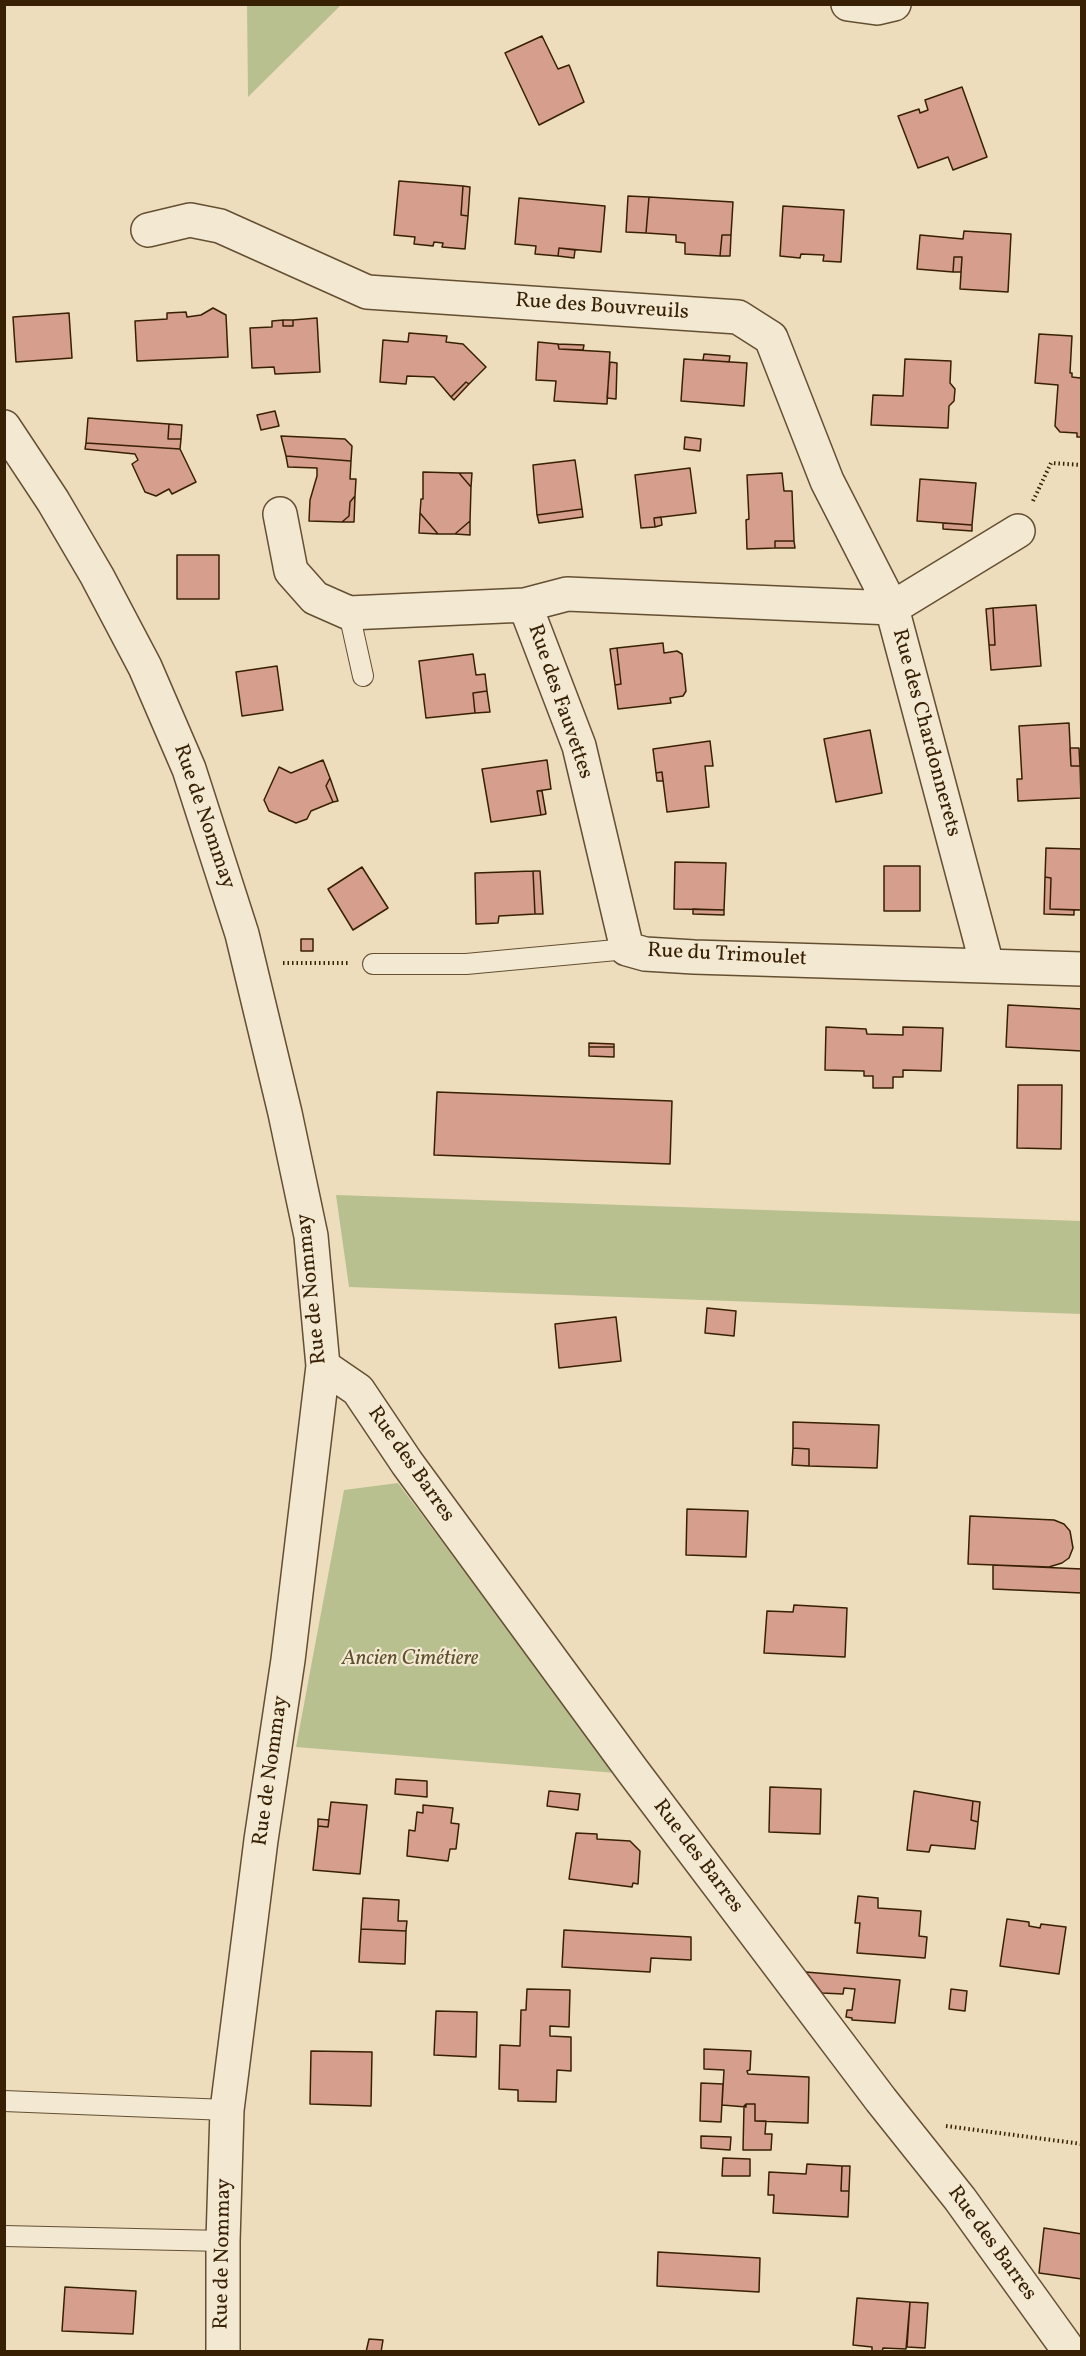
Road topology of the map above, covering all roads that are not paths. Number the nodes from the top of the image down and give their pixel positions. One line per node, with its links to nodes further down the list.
1 (848, 4): 2 (street)
2 (894, 4)
3 (148, 230): 8 (street, Rue des Bouvreuils)
4 (4, 427): 15 (street, Rue de Nommay)
5 (280, 514): 9 (street)
6 (1018, 531): 8 (street, Rue des Chardonnerets)
7 (525, 605): 8 (street, Rue des Fauvettes); 9 (street); 11 (street, Rue des Fauvettes)
8 (892, 608): 13 (street, Rue des Chardonnerets)
9 (349, 613): 10 (lane)
10 (363, 676)
11 (627, 950): 12 (lane, Rue du Trimoulet); 13 (street, Rue du Trimoulet)
12 (373, 964)
13 (987, 965): 14 (street, Rue du Trimoulet)
14 (1082, 969)
15 (323, 1366): 17 (street, Rue de Nommay); 21 (street, Rue des Barres)
16 (4, 2101): 17 (lane)
17 (227, 2110): 19 (street, Rue de Nommay)
18 (4, 2236): 19 (lane)
19 (223, 2241): 20 (street, Rue de Nommay)
20 (223, 2352)
21 (1070, 2352)

